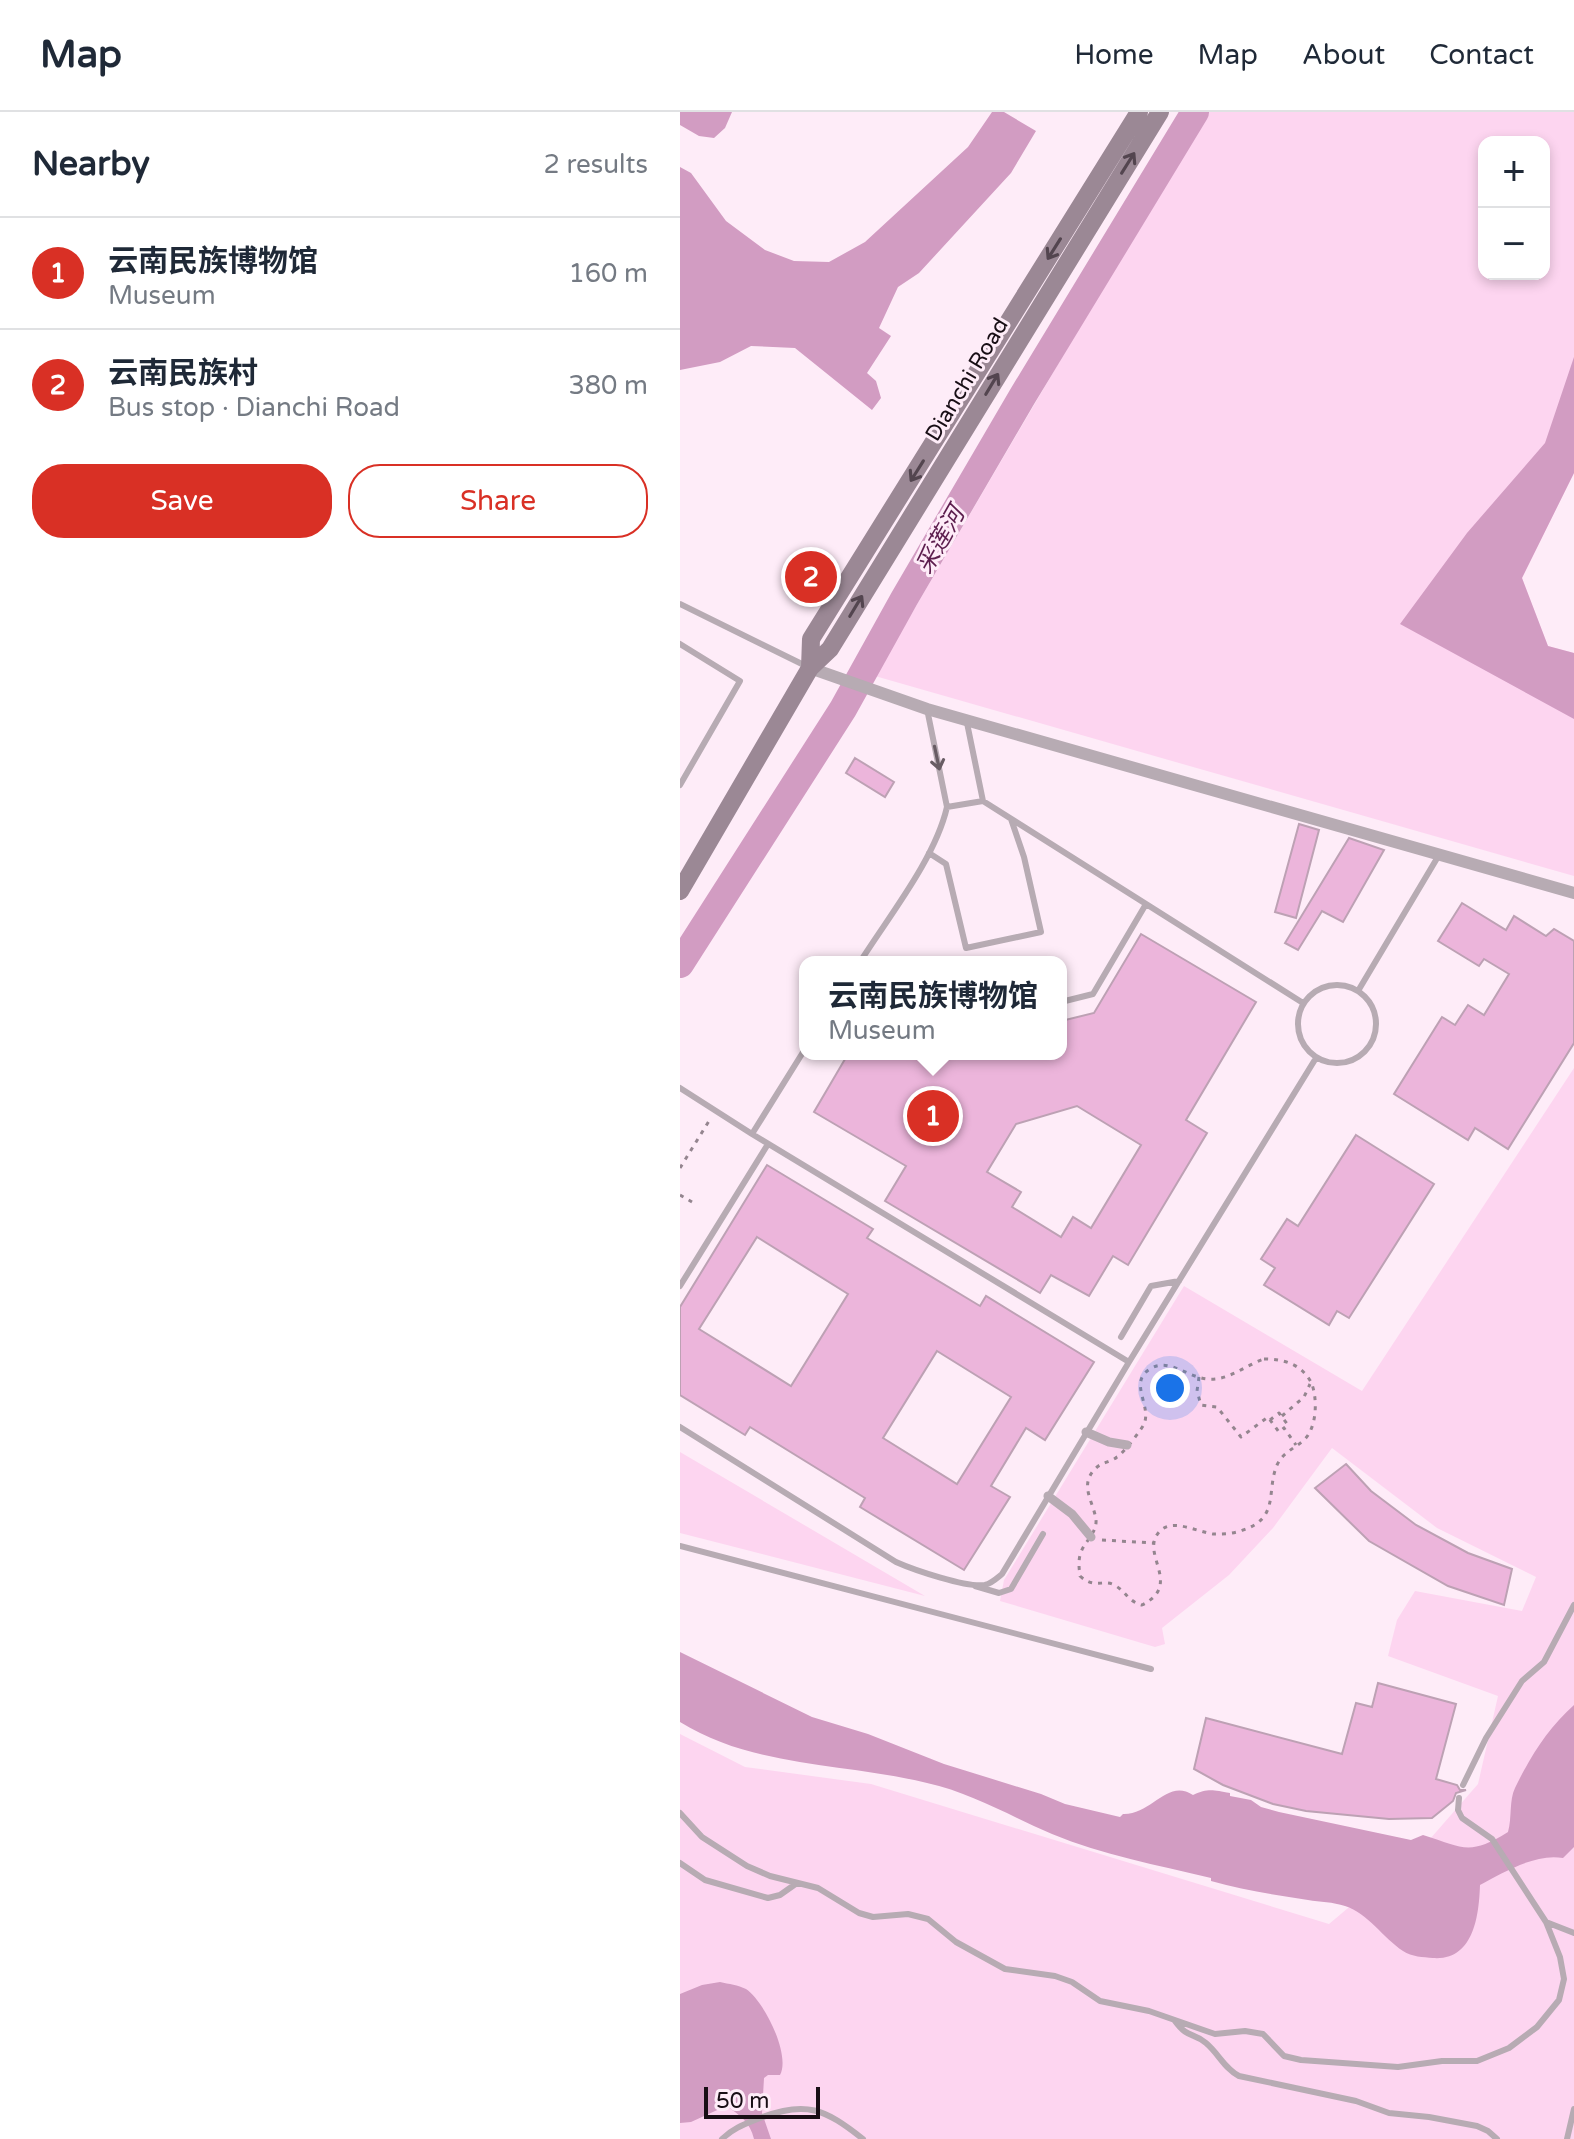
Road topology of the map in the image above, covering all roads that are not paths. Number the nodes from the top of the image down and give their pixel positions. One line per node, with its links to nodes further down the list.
1 (1139, 112): 5 (main road, Dianchi Road, one-way to 5)
2 (1160, 112): 5 (main road, Dianchi Road, one-way to 2)
3 (680, 604): 5 (lane)
4 (680, 644): 8 (lane)
5 (810, 668): 6 (street); 14 (main road, Dianchi Road)
6 (927, 709): 7 (street); 10 (lane, one-way to 10)
7 (967, 721): 9 (lane); 13 (street)
8 (680, 785)
9 (983, 801): 10 (lane); 11 (lane)
10 (947, 807): 12 (lane)
11 (1011, 819): 12 (lane); 16 (lane)
12 (929, 853): 17 (lane)
13 (1439, 855): 15 (street); 18 (lane)
14 (680, 891)
15 (1574, 893)
16 (1146, 904): 19 (lane); 20 (lane)
17 (864, 956)
18 (1358, 991): 20 (lane); 21 (lane)
19 (1067, 1000)
20 (1303, 1003): 21 (lane)
21 (1316, 1058): 26 (lane)
22 (799, 1059): 24 (lane)
23 (680, 1088): 24 (lane)
24 (752, 1134): 25 (lane)
25 (768, 1144): 27 (lane); 29 (lane)
26 (1179, 1281): 28 (lane); 29 (lane)
27 (680, 1286)
28 (1121, 1337)
29 (1129, 1362): 31 (lane)
30 (680, 1427): 37 (lane)
31 (1086, 1432): 32 (street); 33 (lane)
32 (1127, 1445)
33 (1048, 1496): 35 (street); 37 (lane)
34 (1043, 1534): 37 (lane)
35 (1091, 1537)
36 (680, 1546): 39 (lane)
37 (972, 1584)
38 (1574, 1605): 40 (lane)
39 (1151, 1669)
40 (1463, 1785)
41 (1459, 1798): 45 (lane)
42 (680, 1813): 44 (lane)
43 (680, 1863): 44 (lane)
44 (797, 1883): 47 (lane)
45 (1546, 1922): 46 (lane); 47 (lane)
46 (1574, 1933)
47 (1175, 2021): 51 (lane)
48 (1574, 2109): 52 (lane)
49 (722, 2139): 50 (lane)
50 (863, 2139)
51 (1497, 2139)
52 (1567, 2139)

